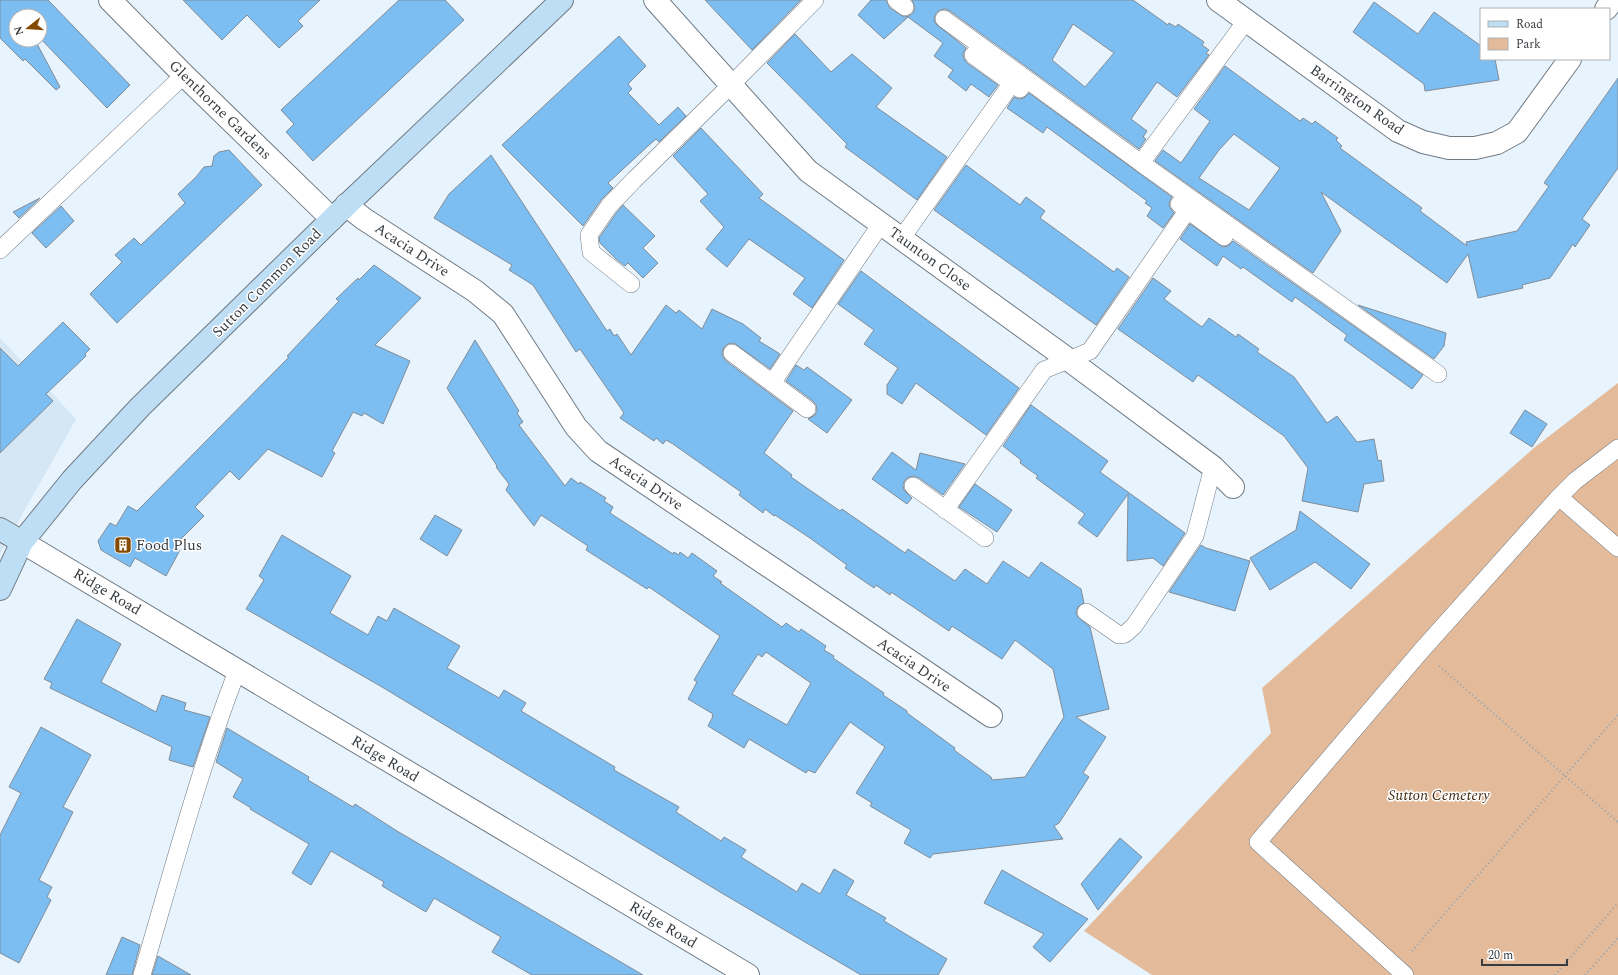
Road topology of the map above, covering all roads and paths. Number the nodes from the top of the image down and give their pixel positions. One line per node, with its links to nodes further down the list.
1 (110, 0): 12 (street, Glenthorne Gardens)
2 (562, 0): 19 (main road, Sutton Common Road)
3 (655, 0): 14 (street, Taunton Close)
4 (815, 0): 14 (lane)
5 (1218, 0): 9 (street, Barrington Road)
6 (1613, 0): 7 (street)
7 (1607, 8)
8 (944, 19): 16 (lane)
9 (1246, 20): 11 (street, Barrington Road); 16 (lane)
10 (973, 55): 13 (lane)
11 (1569, 60)
12 (184, 75): 19 (street, Glenthorne Gardens); 23 (lane)
13 (1012, 83): 15 (lane); 22 (lane)
14 (731, 86): 20 (street, Taunton Close); 24 (lane)
15 (1054, 113)
16 (1141, 163): 27 (lane)
17 (1148, 181): 18 (lane)
18 (1187, 211): 21 (lane); 26 (lane)
19 (339, 212): 38 (main road, Sutton Common Road); 45 (street, Acacia Drive)
20 (881, 224): 22 (street, Taunton Close); 28 (lane)
21 (1224, 237)
22 (901, 239): 26 (street, Taunton Close)
23 (0, 250)
24 (631, 284)
25 (732, 353): 28 (lane)
26 (1069, 360): 31 (street, Taunton Close); 35 (lane)
27 (1438, 374)
28 (772, 383): 29 (lane)
29 (807, 409)
30 (1618, 448): 34 (lane)
31 (1213, 467): 33 (street, Taunton Close); 41 (lane)
32 (913, 486): 35 (lane)
33 (1233, 488)
34 (1559, 497): 39 (lane); 42 (lane)
35 (945, 510): 37 (lane)
36 (0, 529): 38 (main road)
37 (985, 538)
38 (22, 542): 40 (main road, Sutton Common Road); 43 (street, Ridge Road)
39 (1618, 548)
40 (0, 589)
41 (1086, 612)
42 (1421, 651): 46 (path); 50 (lane)
43 (237, 671): 51 (lane); 52 (street, Ridge Road)
44 (1618, 715): 46 (path)
45 (990, 716)
46 (1566, 775): 47 (path); 50 (path)
47 (1618, 822)
48 (1618, 903): 53 (path)
49 (1618, 938): 54 (path)
50 (1401, 972)
51 (142, 975)
52 (748, 975)
53 (1555, 975)
54 (1585, 975)

